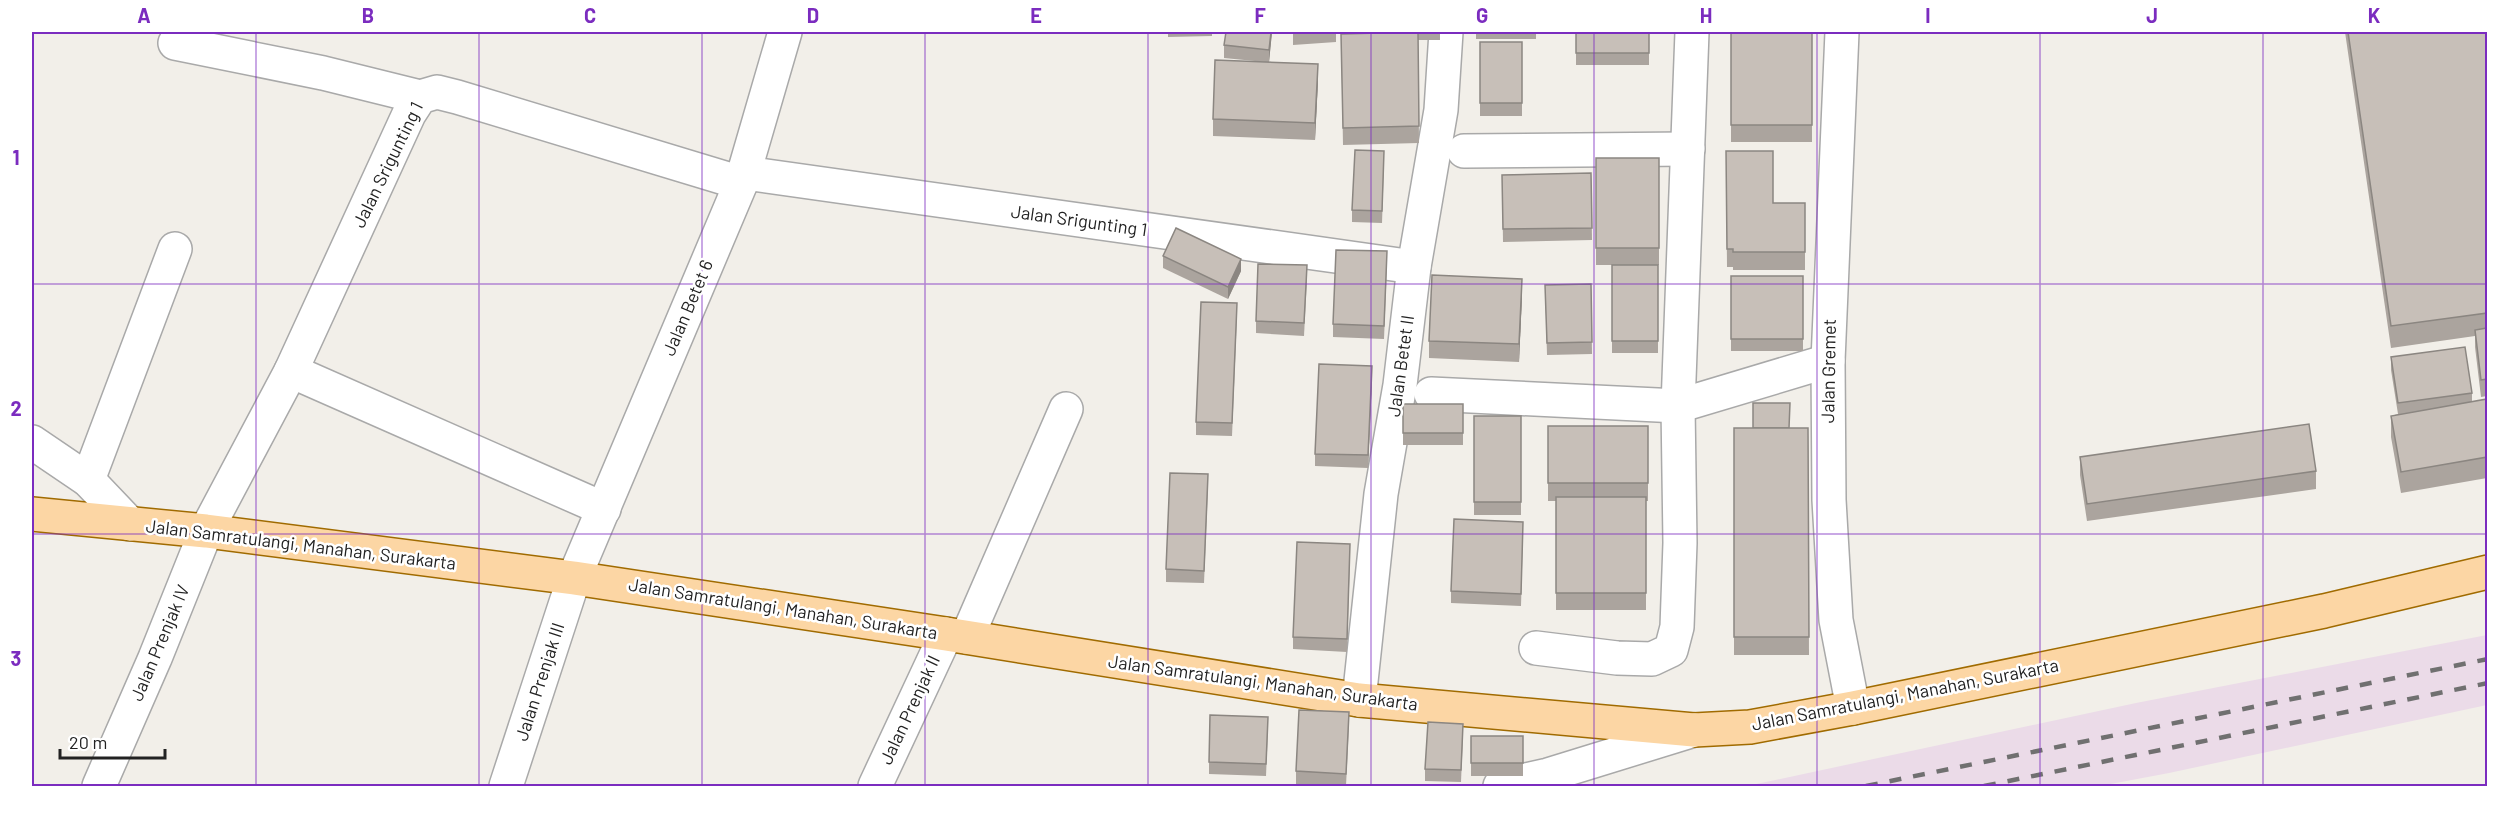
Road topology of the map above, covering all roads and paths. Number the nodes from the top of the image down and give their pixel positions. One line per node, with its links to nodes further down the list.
1 (785, 32): 9 (street, Jalan Betet 6)
2 (1446, 32): 11 (street, Jalan Betet II)
3 (1692, 32): 7 (street)
4 (1842, 32): 12 (street, Jalan Gremet)
5 (175, 43): 6 (street)
6 (420, 97): 9 (street, Jalan Srigunting 1); 13 (street, Jalan Srigunting 1)
7 (1688, 149): 8 (street); 15 (street)
8 (1464, 152)
9 (743, 178): 11 (street, Jalan Srigunting 1); 19 (street, Jalan Betet 6)
10 (175, 249): 18 (street)
11 (1414, 267): 27 (street, Jalan Betet II)
12 (1828, 361): 15 (street); 28 (street, Jalan Gremet)
13 (291, 371): 19 (street); 22 (street, Jalan Srigunting 1)
14 (1431, 394): 15 (street)
15 (1678, 406): 26 (street)
16 (1066, 409): 25 (street, Jalan Prenjak II)
17 (32, 442): 18 (street)
18 (88, 480): 21 (street)
19 (604, 509): 24 (street, Jalan Betet 6)
20 (32, 514): 21 (main road, Jalan Samratulangi, Manahan, Surakarta)
21 (130, 524): 22 (main road, Jalan Samratulangi, Manahan, Surakarta)
22 (206, 531): 24 (main road, Jalan Samratulangi, Manahan, Surakarta); 30 (street, Jalan Prenjak IV)
23 (2487, 572): 28 (main road, Jalan Samratulangi, Manahan, Surakarta)
24 (574, 578): 25 (main road, Jalan Samratulangi, Manahan, Surakarta); 31 (street, Jalan Prenjak III)
25 (956, 636): 27 (main road, Jalan Samratulangi, Manahan, Surakarta); 32 (street, Jalan Prenjak II)
26 (1536, 648)
27 (1359, 700): 29 (main road, Jalan Samratulangi, Manahan, Surakarta)
28 (1853, 708): 29 (main road, Jalan Samratulangi, Manahan, Surakarta)
29 (1694, 730): 33 (street)
30 (99, 786)
31 (506, 786)
32 (875, 786)
33 (1500, 786)

